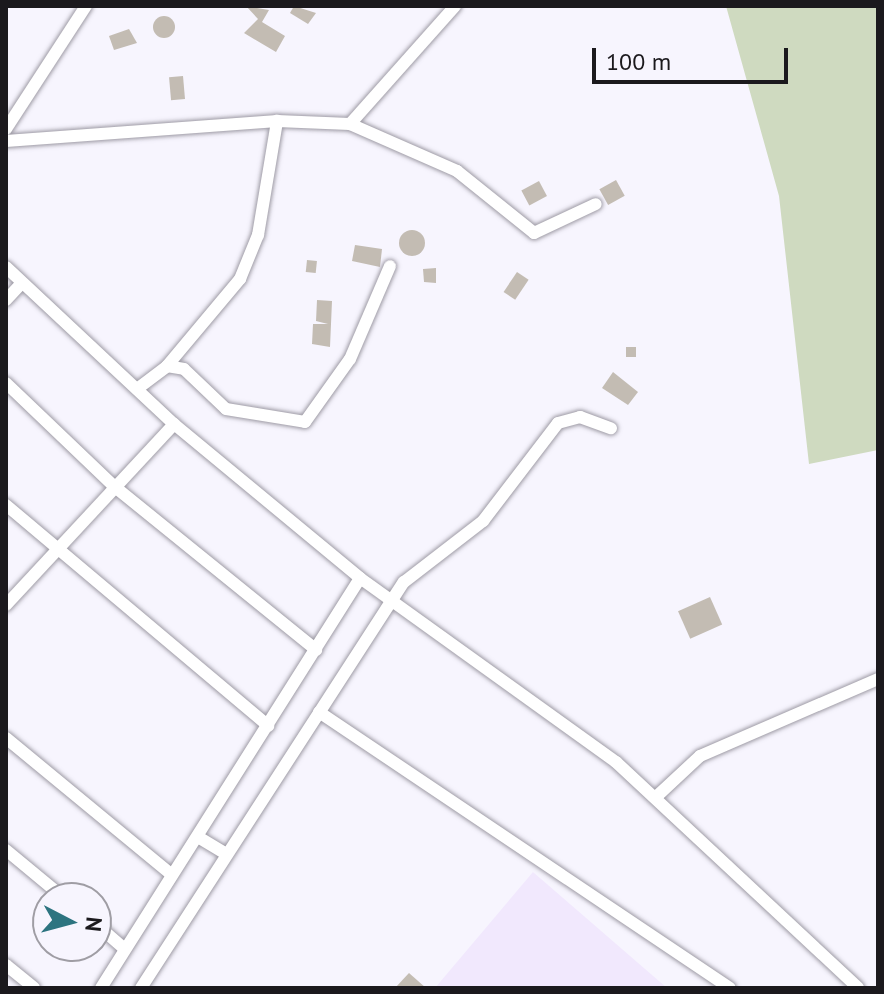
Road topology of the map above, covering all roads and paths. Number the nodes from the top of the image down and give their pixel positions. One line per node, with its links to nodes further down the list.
1 (86, 6): 5 (street)
2 (455, 6): 4 (street)
3 (277, 121): 4 (street); 6 (street); 12 (street)
4 (350, 124): 7 (street)
5 (6, 129)
6 (6, 141)
7 (596, 204)
8 (390, 266): 12 (street)
9 (6, 267): 10 (street)
10 (22, 283): 11 (street); 14 (street)
11 (6, 300)
12 (167, 366): 14 (street)
13 (6, 383): 17 (street)
14 (137, 389): 15 (street)
15 (174, 424): 17 (street); 20 (street)
16 (611, 428): 21 (street)
17 (115, 487): 19 (street); 23 (street)
18 (6, 505): 19 (street)
19 (55, 551): 22 (street); 26 (street)
20 (360, 578): 21 (street); 23 (street)
21 (390, 600): 25 (street); 28 (street)
22 (6, 605)
23 (316, 650): 26 (street)
24 (878, 679): 28 (street)
25 (319, 712): 31 (street); 40 (street)
26 (268, 726): 29 (street)
27 (6, 738): 32 (street)
28 (656, 797): 41 (street)
29 (198, 837): 31 (street); 32 (street)
30 (6, 850): 33 (street)
31 (226, 854): 39 (street)
32 (172, 875): 35 (street)
33 (45, 882)
34 (112, 938): 35 (street)
35 (125, 949): 38 (street)
36 (6, 965): 37 (street)
37 (34, 988)
38 (101, 988)
39 (141, 988)
40 (730, 988)
41 (857, 988)

